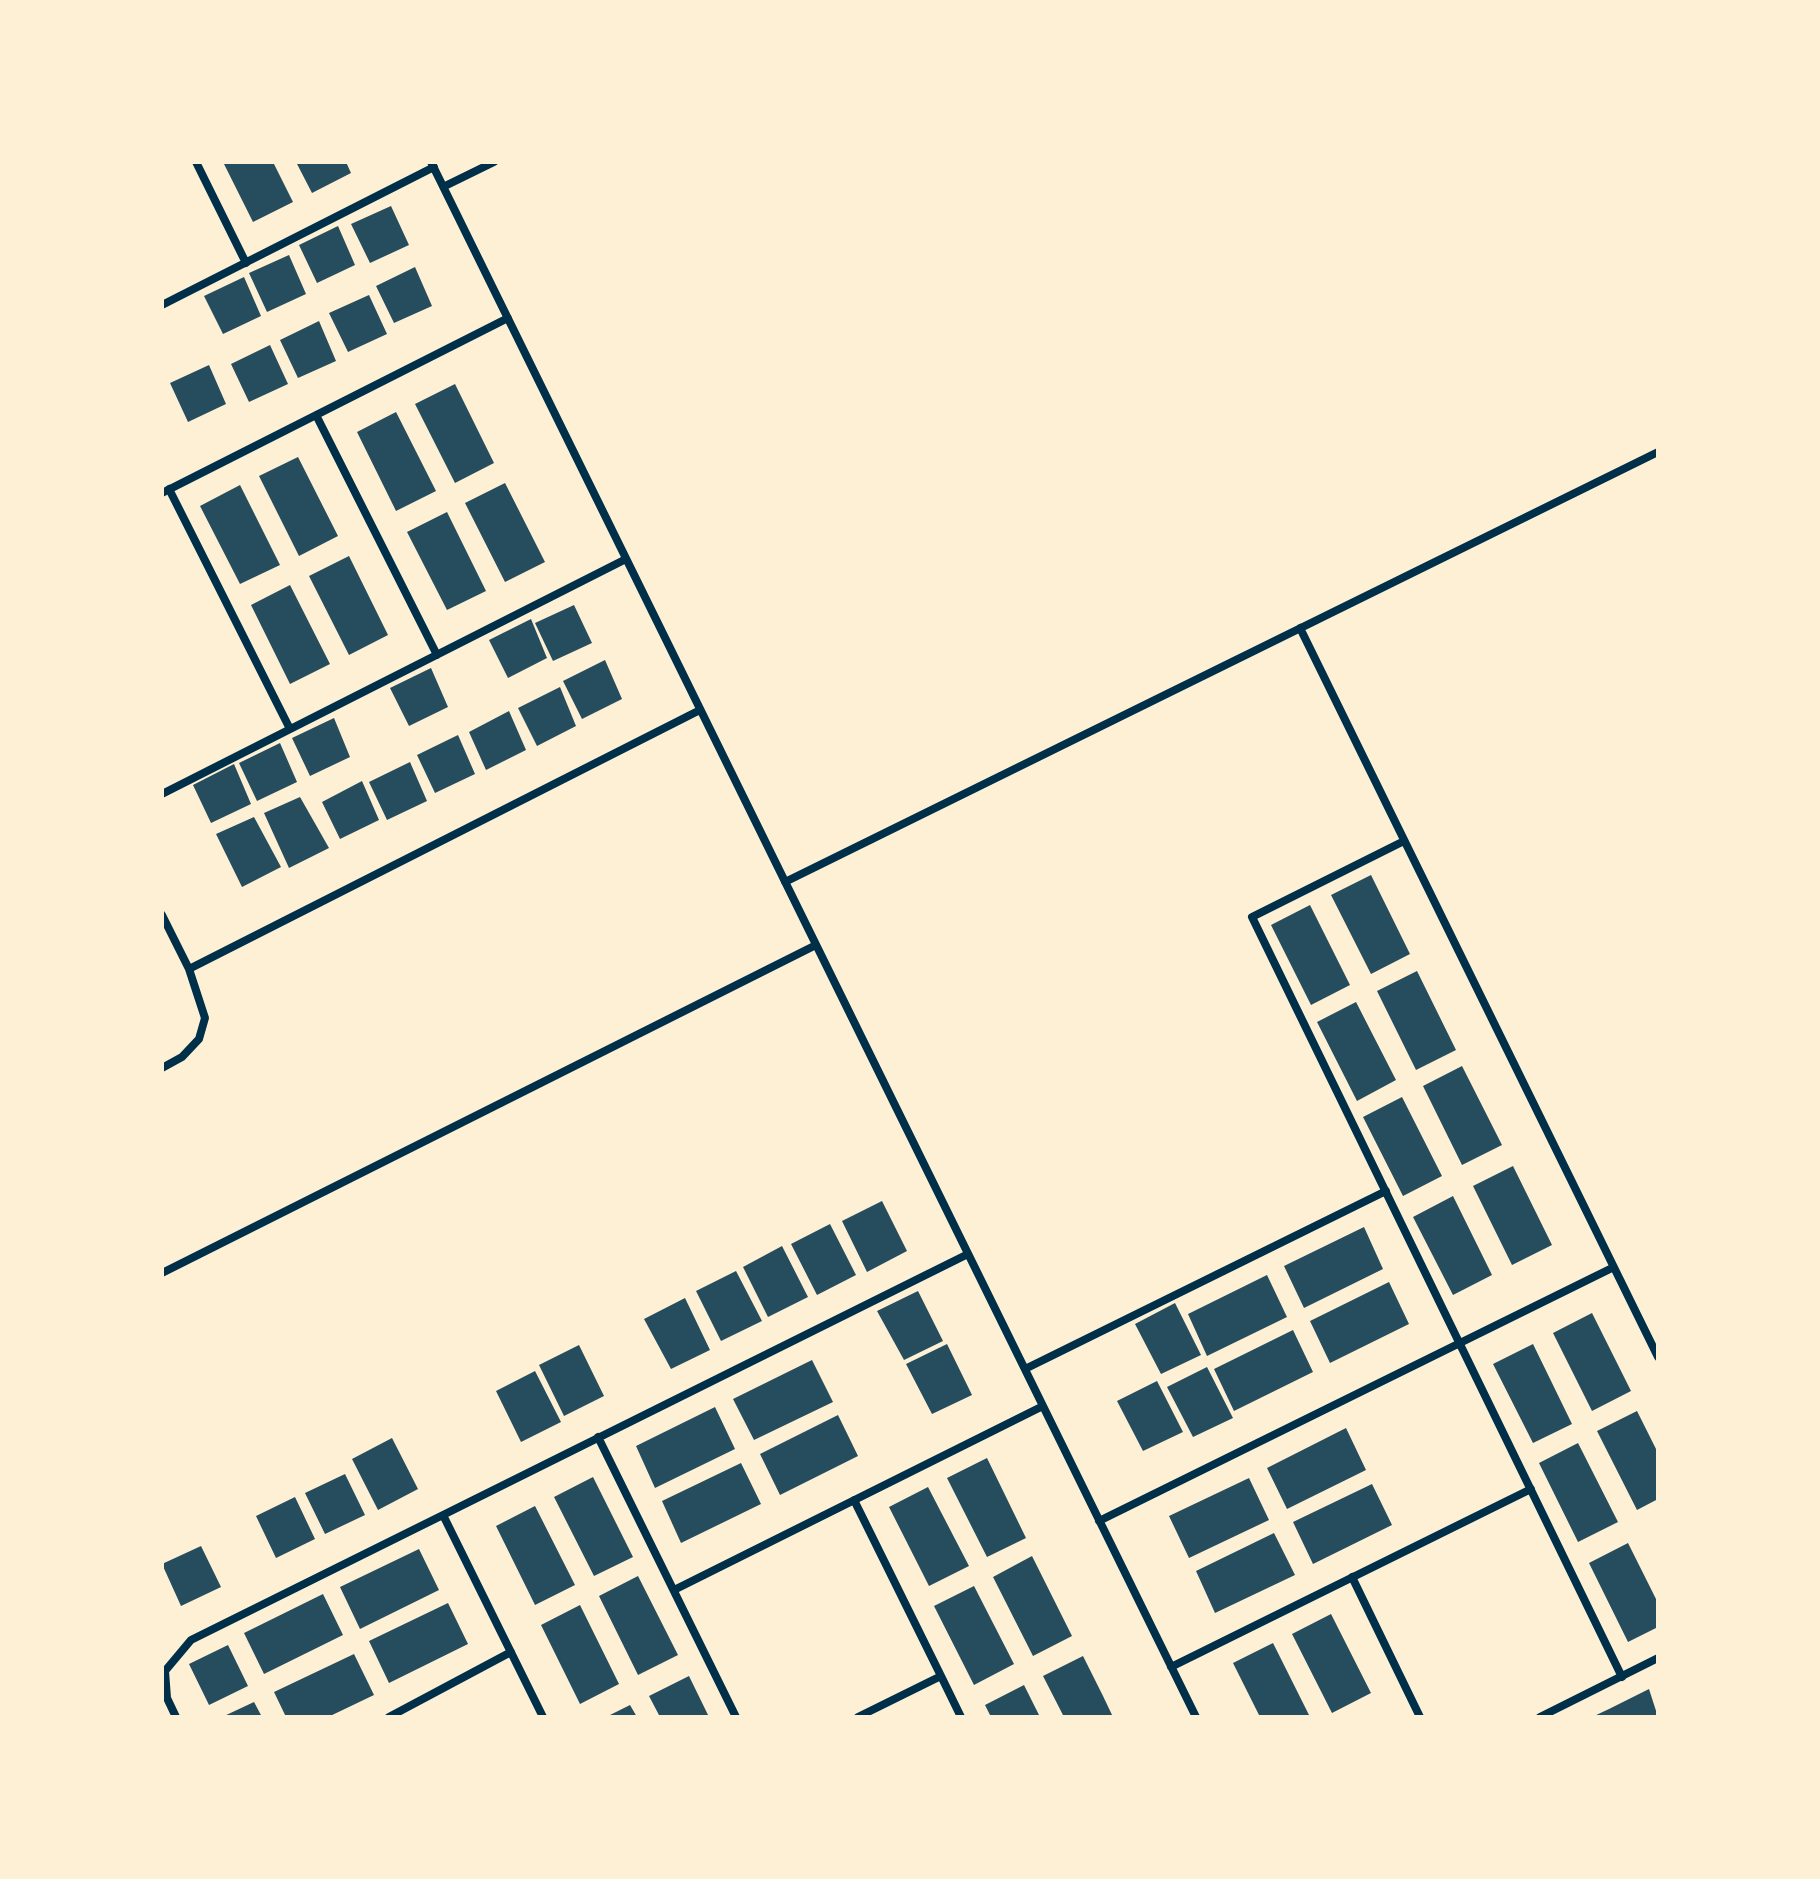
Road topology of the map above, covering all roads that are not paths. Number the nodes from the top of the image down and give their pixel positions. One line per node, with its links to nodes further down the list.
1 (196, 162): 5 (street)
2 (494, 162): 4 (street)
3 (432, 165): 4 (street); 5 (street)
4 (445, 186): 7 (street)
5 (246, 263): 6 (street)
6 (162, 305)
7 (508, 318): 8 (street); 11 (street)
8 (316, 415): 10 (street); 13 (street)
9 (1658, 452): 12 (street)
10 (165, 491): 15 (street)
11 (626, 559): 13 (street); 14 (street)
12 (1300, 628): 17 (street); 18 (street)
13 (437, 655): 15 (street)
14 (700, 710): 18 (street); 21 (street)
15 (290, 729): 16 (street)
16 (162, 794)
17 (1404, 841): 23 (street); 25 (street)
18 (785, 882): 20 (street)
19 (162, 915): 21 (street)
20 (816, 945): 24 (street); 26 (street)
21 (189, 969): 22 (street)
22 (162, 1068)
23 (1386, 1191): 27 (street); 29 (street)
24 (968, 1254): 29 (street); 31 (street)
25 (1612, 1268): 27 (street); 28 (street)
26 (162, 1273)
27 (1459, 1343): 32 (street); 35 (street)
28 (1658, 1357)
29 (1025, 1369): 30 (street)
30 (1043, 1406): 33 (street); 35 (street)
31 (598, 1437): 34 (street); 37 (street)
32 (1531, 1489): 36 (street); 42 (street)
33 (854, 1500): 37 (street); 41 (street)
34 (443, 1515): 38 (street); 43 (street)
35 (1099, 1521): 40 (street)
36 (1352, 1577): 40 (street); 50 (street)
37 (674, 1590): 46 (street)
38 (511, 1652): 44 (street); 45 (street)
39 (1658, 1658): 42 (street)
40 (1171, 1667): 49 (street)
41 (941, 1676): 47 (street); 48 (street)
42 (1622, 1677): 51 (street)
43 (176, 1717)
44 (389, 1717)
45 (543, 1717)
46 (736, 1717)
47 (858, 1717)
48 (961, 1717)
49 (1196, 1717)
50 (1420, 1717)
51 (1540, 1717)

